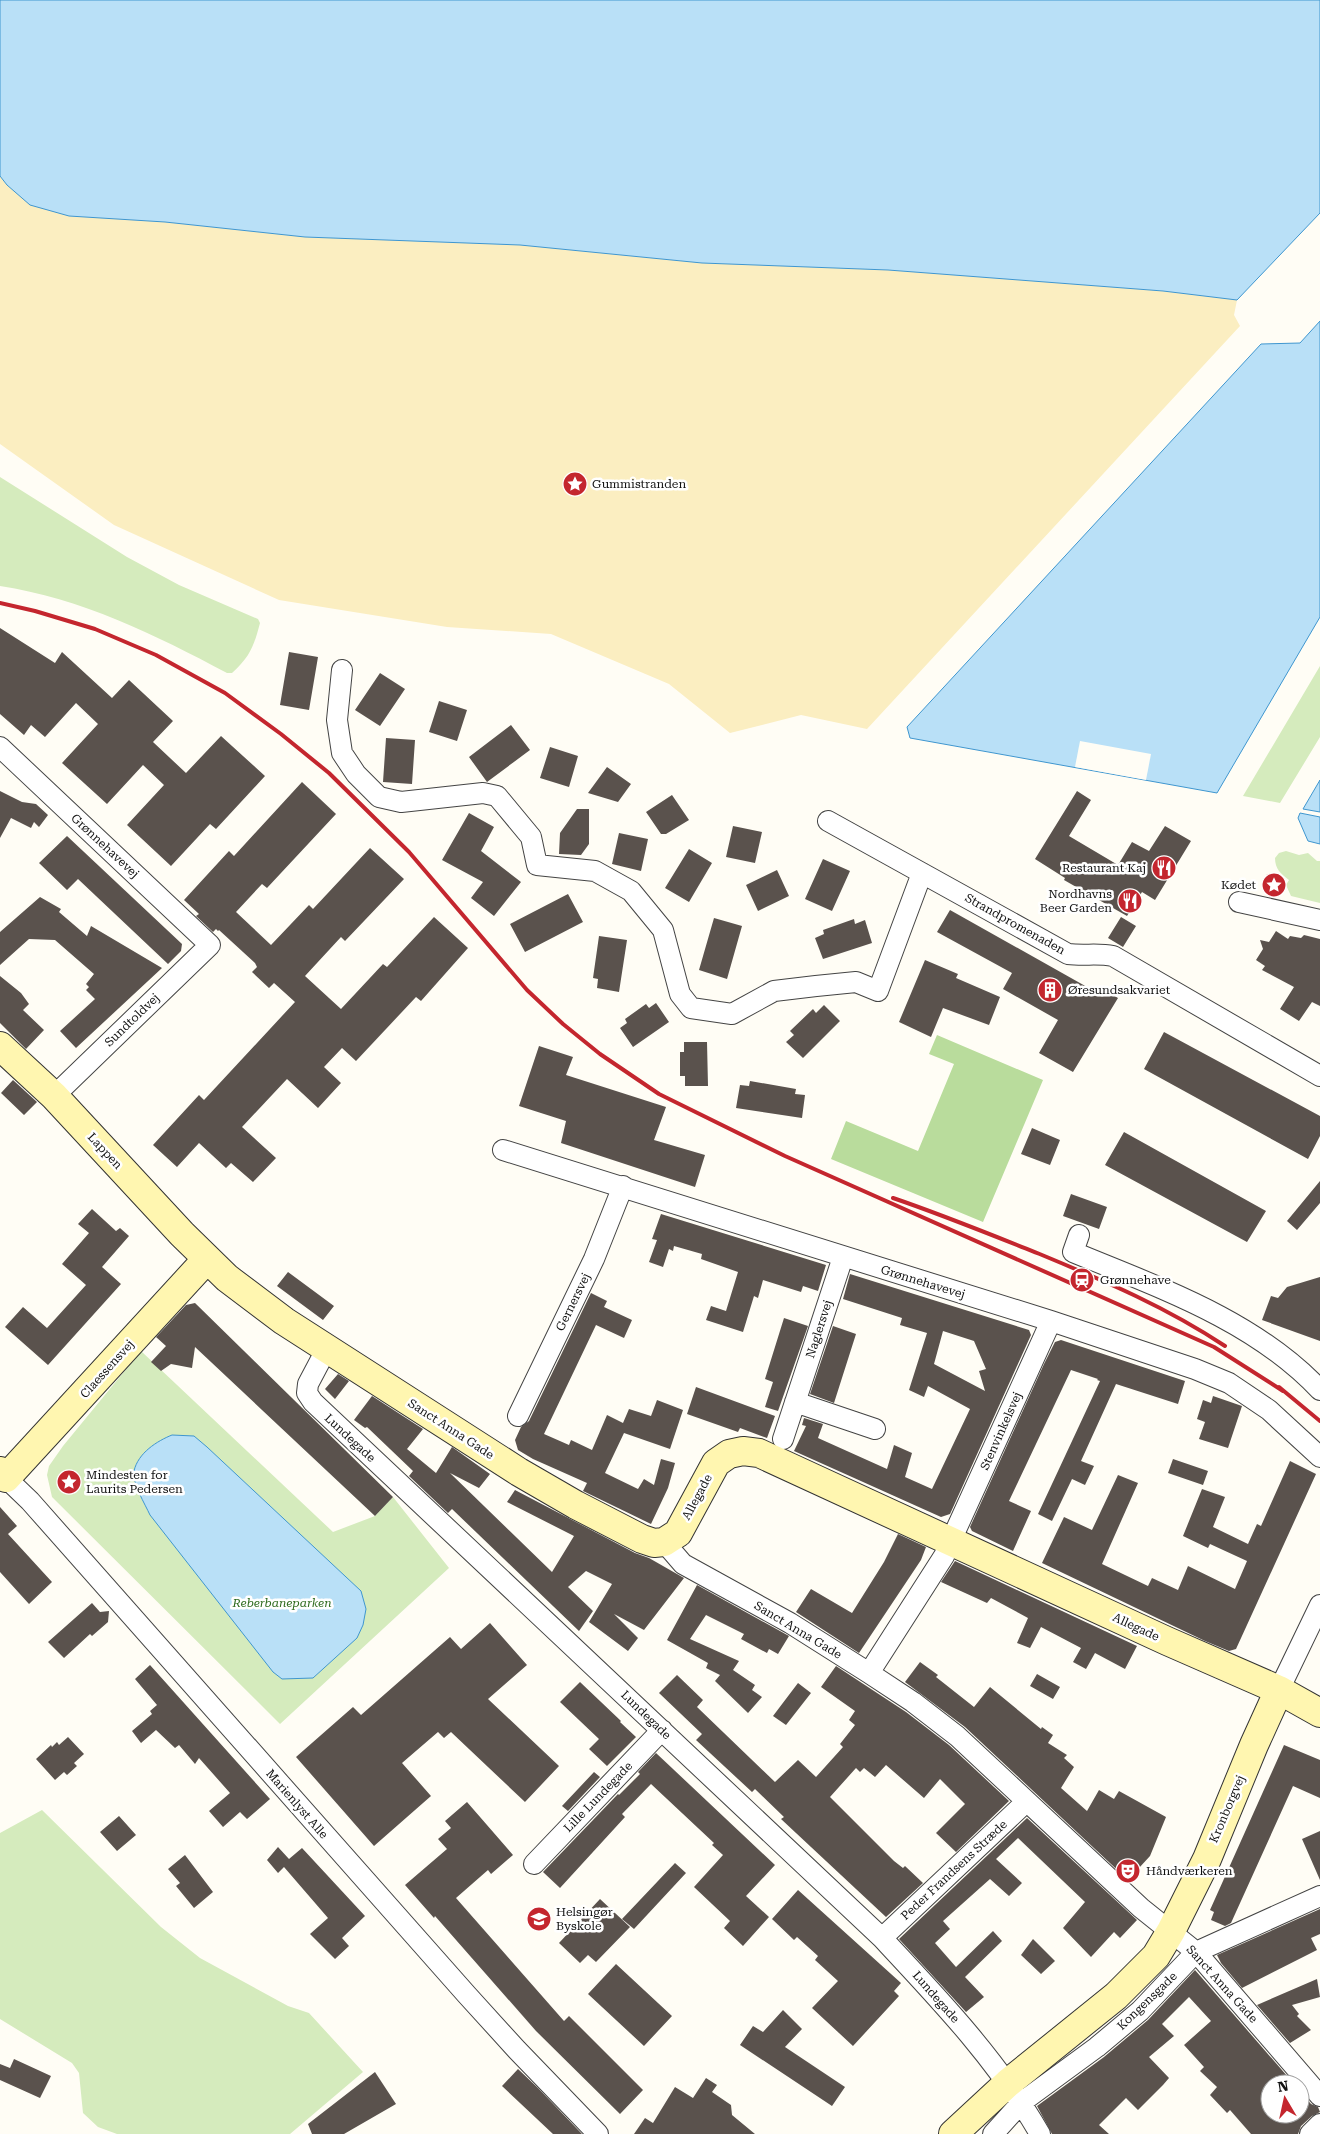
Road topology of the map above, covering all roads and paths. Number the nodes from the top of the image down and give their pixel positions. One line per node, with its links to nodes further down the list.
1 (342, 670): 4 (street)
2 (0, 747): 7 (street, Grønnehavevej)
3 (828, 822): 4 (street, Strandpromenaden)
4 (922, 873): 9 (street, Strandpromenaden)
5 (1239, 902): 6 (street)
6 (1320, 920)
7 (210, 945): 10 (street, Sundtoldvej)
8 (0, 1046): 10 (main road, Lappen)
9 (1320, 1076)
10 (54, 1096): 15 (main road, Lappen)
11 (503, 1150): 12 (street, Grønnehavevej)
12 (623, 1186): 14 (street, Grønnehavevej); 20 (street, Gernersvej)
13 (1079, 1236): 18 (street)
14 (843, 1257): 16 (street, Grønnehavevej); 19 (street, Naglersvej)
15 (206, 1259): 17 (main road, Sanct Anna Gade); 24 (main road, Claessensvej)
16 (1051, 1321): 23 (street, Grønnehavevej); 25 (street, Stenvinkelsvej)
17 (327, 1348): 26 (main road, Sanct Anna Gade); 31 (street, Lundegade)
18 (1320, 1390)
19 (795, 1402): 21 (street); 22 (street, Naglersvej)
20 (518, 1416)
21 (875, 1428)
22 (782, 1439)
23 (1320, 1457)
24 (3, 1475): 41 (street, Marienlyst Alle)
25 (952, 1541): 26 (main road, Allegade); 28 (street); 29 (main road, Allegade)
26 (664, 1542): 28 (street, Sanct Anna Gade)
27 (1320, 1605): 29 (street, Kronborgvej)
28 (869, 1673): 32 (street, Sanct Anna Gade)
29 (1279, 1690): 30 (main road, Allegade); 35 (main road, Kronborgvej)
30 (1320, 1712)
31 (662, 1730): 33 (street, Lille Lundegade); 36 (street, Lundegade)
32 (1026, 1802): 35 (street, Sanct Anna Gade); 36 (street, Peder Frandsens Stræde)
33 (534, 1864)
34 (1320, 1896): 37 (street, Kongensgade)
35 (1171, 1931): 37 (street, Sanct Anna Gade); 38 (main road, Kronborgvej)
36 (882, 1938): 38 (street, Lundegade)
37 (1196, 1952): 38 (street, Kongensgade); 39 (street, Sanct Anna Gade)
38 (1015, 2092): 42 (main road, Kronborgvej); 43 (street, Kongensgade); 44 (street, Lundegade)
39 (1320, 2096)
40 (1320, 2124): 45 (street)
41 (598, 2134)
42 (954, 2134)
43 (993, 2134)
44 (1040, 2134)
45 (1310, 2134)

